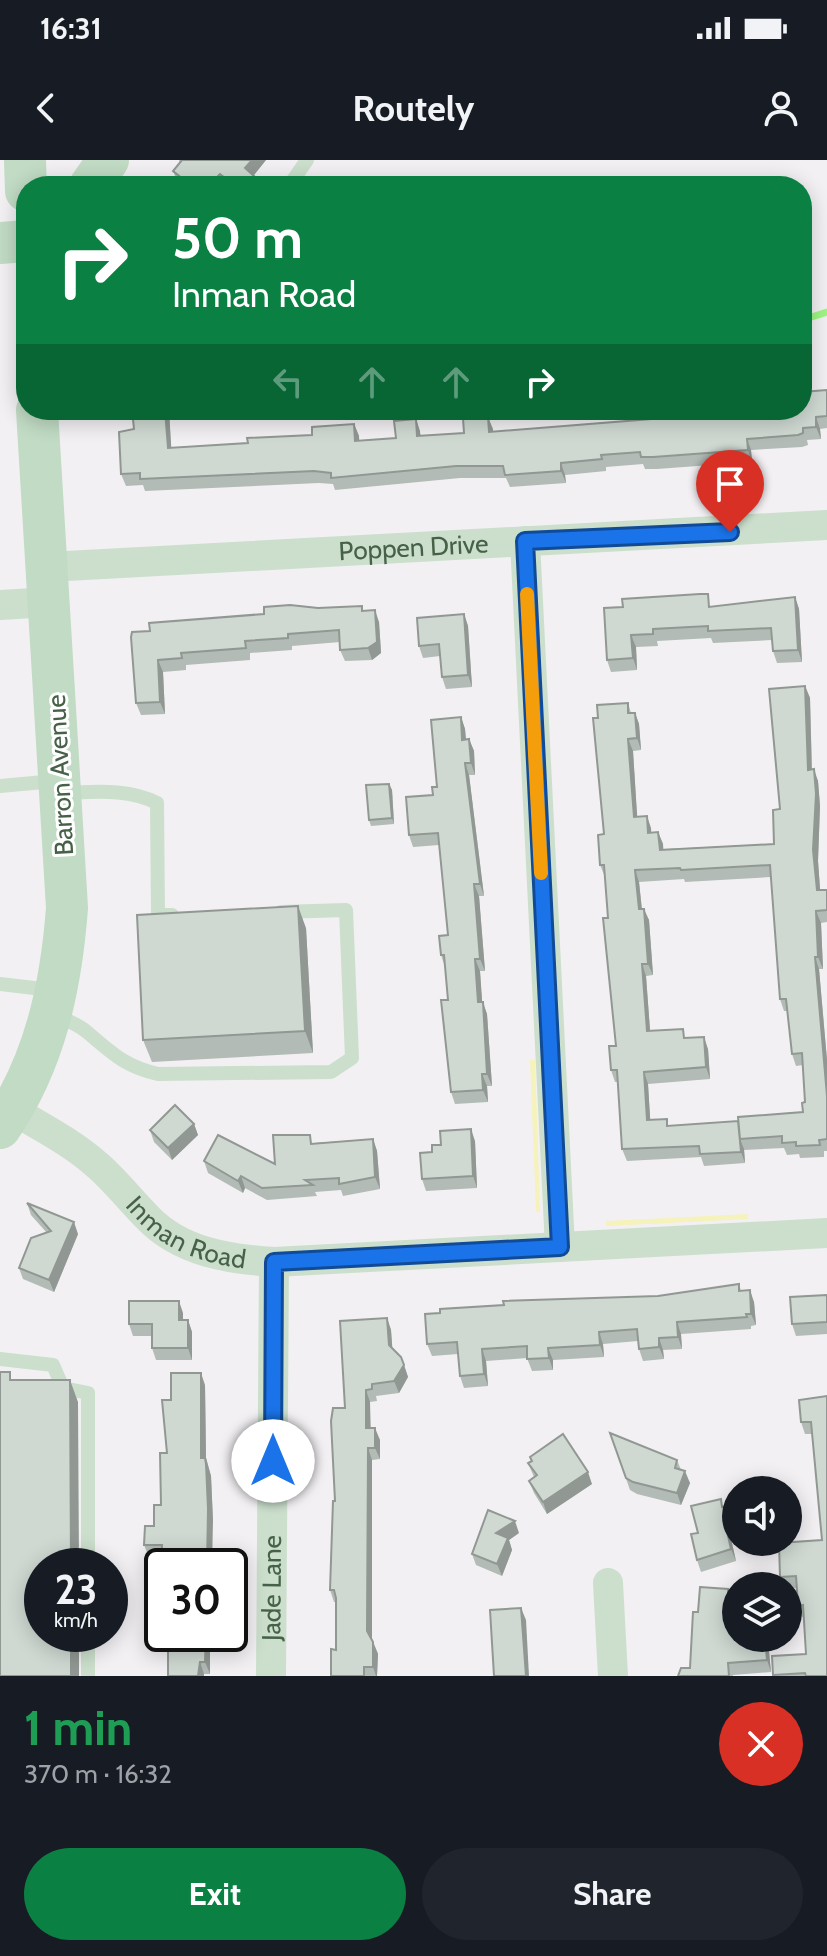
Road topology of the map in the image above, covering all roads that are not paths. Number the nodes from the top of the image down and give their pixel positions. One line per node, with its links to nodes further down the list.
1 (38, 420): 4 (main road, Barron Avenue)
2 (827, 525): 3 (street, Poppen Drive)
3 (525, 541): 4 (street, Poppen Drive); 14 (street)
4 (49, 584): 5 (street, Poppen Drive); 7 (main road, Barron Avenue)
5 (0, 605)
6 (0, 786): 7 (lane)
7 (60, 787): 9 (lane); 11 (main road, Barron Avenue)
8 (268, 912): 11 (lane)
9 (190, 914)
10 (0, 984): 11 (lane)
11 (55, 1002): 12 (main road, Barron Avenue)
12 (6, 1119): 15 (street, Inman Road)
13 (827, 1233): 14 (street, Inman Road)
14 (560, 1247): 15 (street, Inman Road)
15 (274, 1262): 21 (street, Jade Lane)
16 (0, 1359): 17 (lane)
17 (88, 1548)
18 (608, 1583): 22 (street)
19 (88, 1652): 20 (lane)
20 (88, 1676)
21 (271, 1676)
22 (613, 1676)

